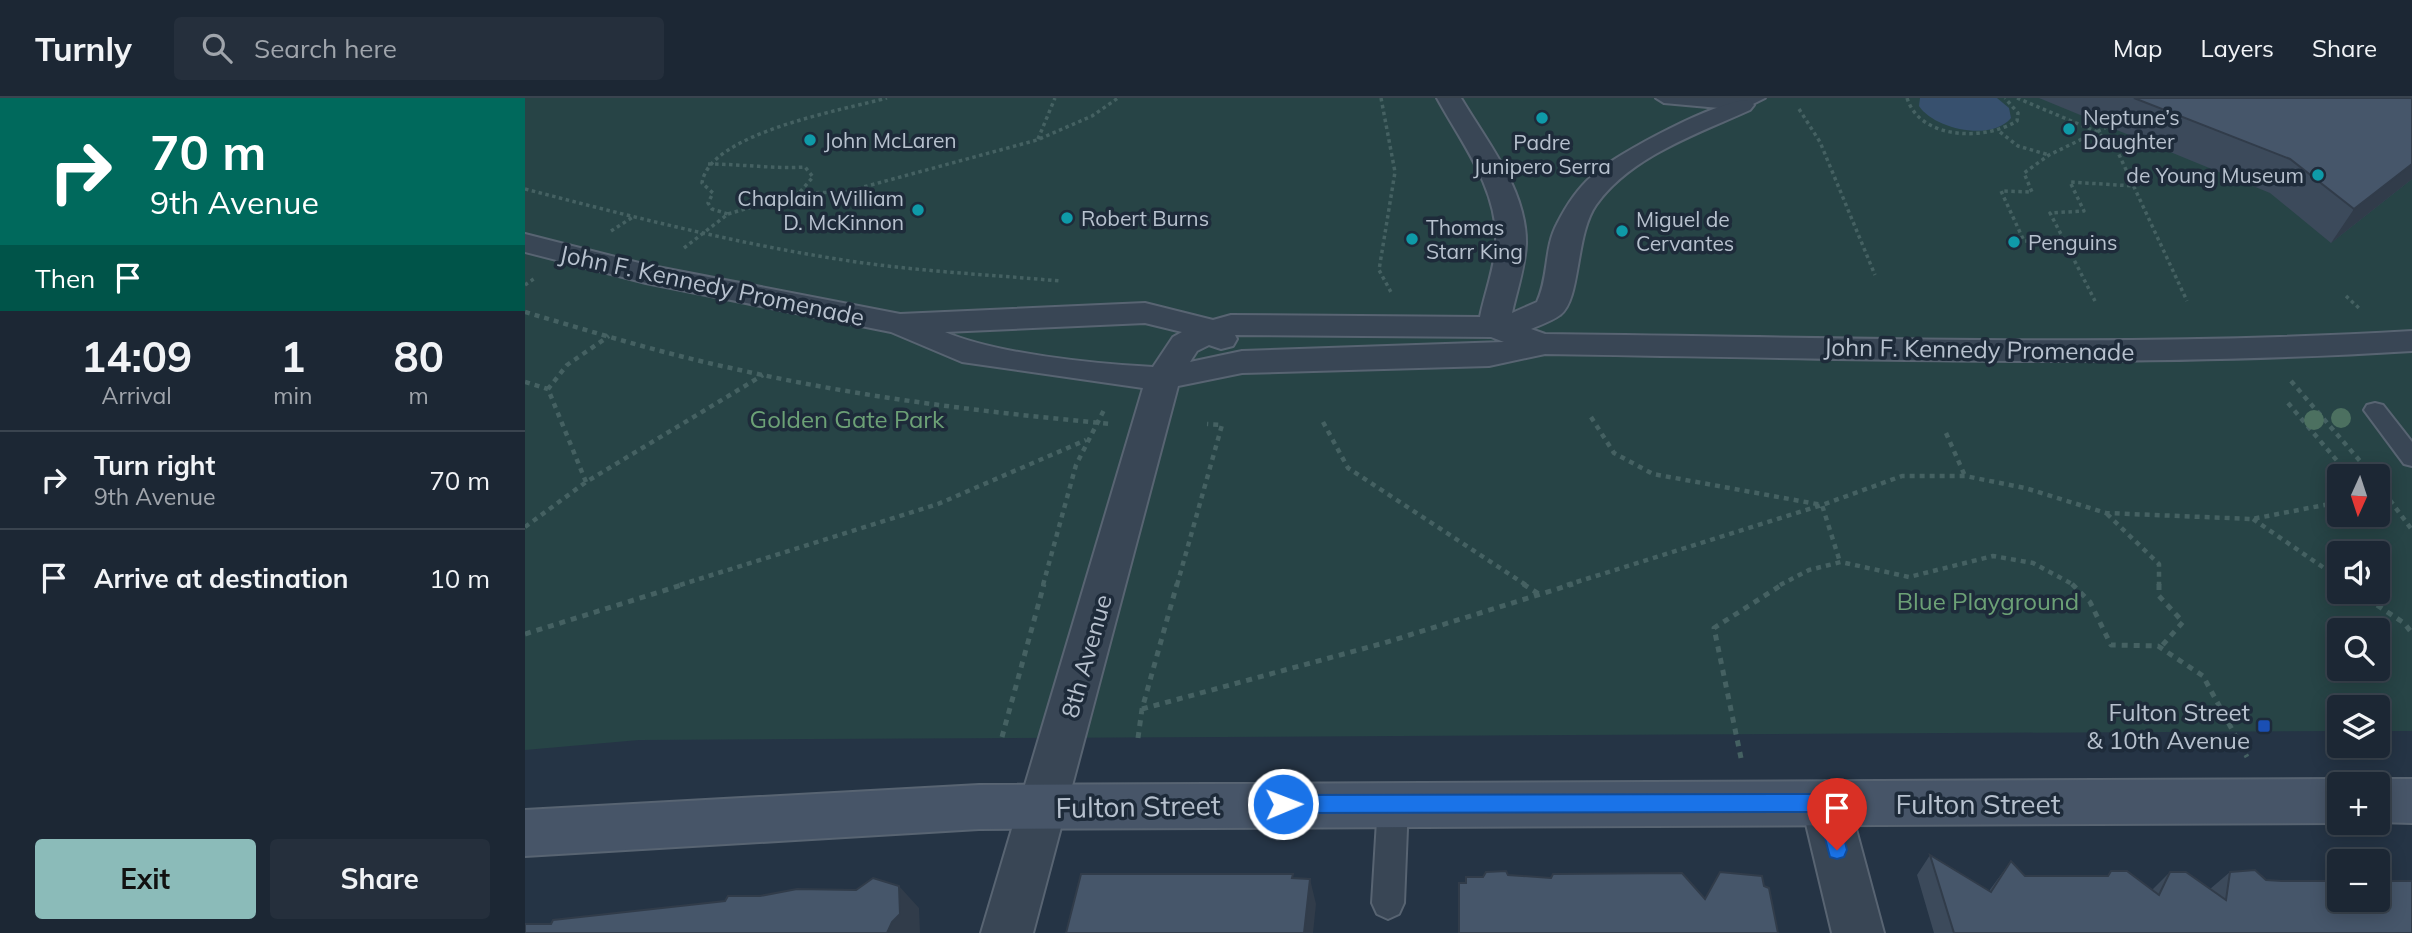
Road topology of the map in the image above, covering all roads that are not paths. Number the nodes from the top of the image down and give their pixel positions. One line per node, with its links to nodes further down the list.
1 (1449, 98): 6 (street)
2 (1664, 98): 3 (lane)
3 (1749, 102): 6 (street)
4 (525, 243): 5 (street, John F. Kennedy Promenade)
5 (900, 324): 7 (street, John F. Kennedy Promenade); 11 (street, John F. Kennedy Promenade)
6 (1494, 327): 7 (street, John F. Kennedy Promenade); 9 (street, John F. Kennedy Promenade)
7 (1213, 330): 10 (street); 11 (street, John F. Kennedy Promenade)
8 (2412, 341): 9 (street, John F. Kennedy Promenade)
9 (1545, 344): 10 (street, John F. Kennedy Promenade)
10 (1243, 362): 11 (street, John F. Kennedy Promenade)
11 (1163, 378): 19 (street, 8th Avenue)
12 (2375, 410): 13 (lane)
13 (2412, 458)
14 (2327, 801): 18 (main road, Fulton Street)
15 (2390, 801): 16 (main road)
16 (2412, 801)
17 (1393, 803): 18 (main road, Fulton Street); 19 (main road, Fulton Street); 21 (lane)
18 (1825, 803): 23 (street)
19 (1043, 807): 20 (main road, Fulton Street); 22 (street, 8th Avenue)
20 (525, 833)
21 (1388, 903)
22 (1007, 933)
23 (1858, 933)

